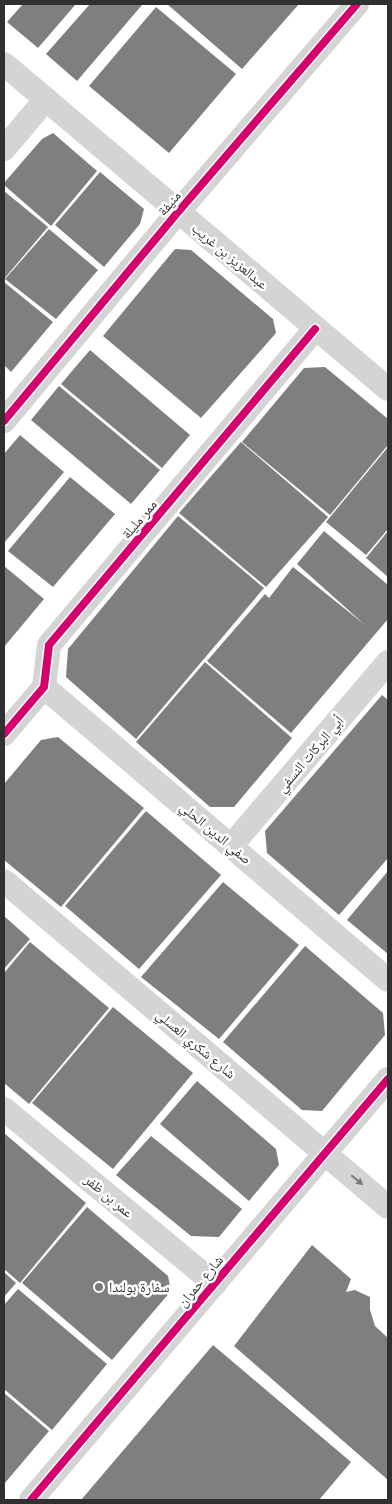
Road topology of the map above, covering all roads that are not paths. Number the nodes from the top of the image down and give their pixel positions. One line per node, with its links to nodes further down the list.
1 (357, 4): 5 (street, منيفة)
2 (4, 64): 3 (street, عبدالعزيز بن غريب)
3 (46, 99): 4 (street); 5 (street, عبدالعزيز بن غريب)
4 (4, 149)
5 (178, 212): 6 (street, عبدالعزيز بن غريب); 8 (street, منيفة)
6 (315, 329): 7 (street, عبدالعزيز بن غريب); 10 (street, ممر مليلة)
7 (388, 389)
8 (4, 421)
9 (388, 662): 12 (street, أبي البركات النسفي)
10 (44, 687): 11 (street); 12 (street, صفي الدين الحلي)
11 (4, 734)
12 (232, 846): 14 (street, صفي الدين الحلي)
13 (4, 881): 17 (street, شارع شكري العسلي)
14 (388, 980)
15 (388, 1078): 17 (street, شارع حمران)
16 (4, 1109): 19 (street, عمر بن ظفر)
17 (325, 1153): 18 (street, شارع شكري العسلي, one-way to 18); 19 (street, شارع حمران)
18 (388, 1207)
19 (214, 1284): 20 (street, شارع حمران)
20 (31, 1500)

